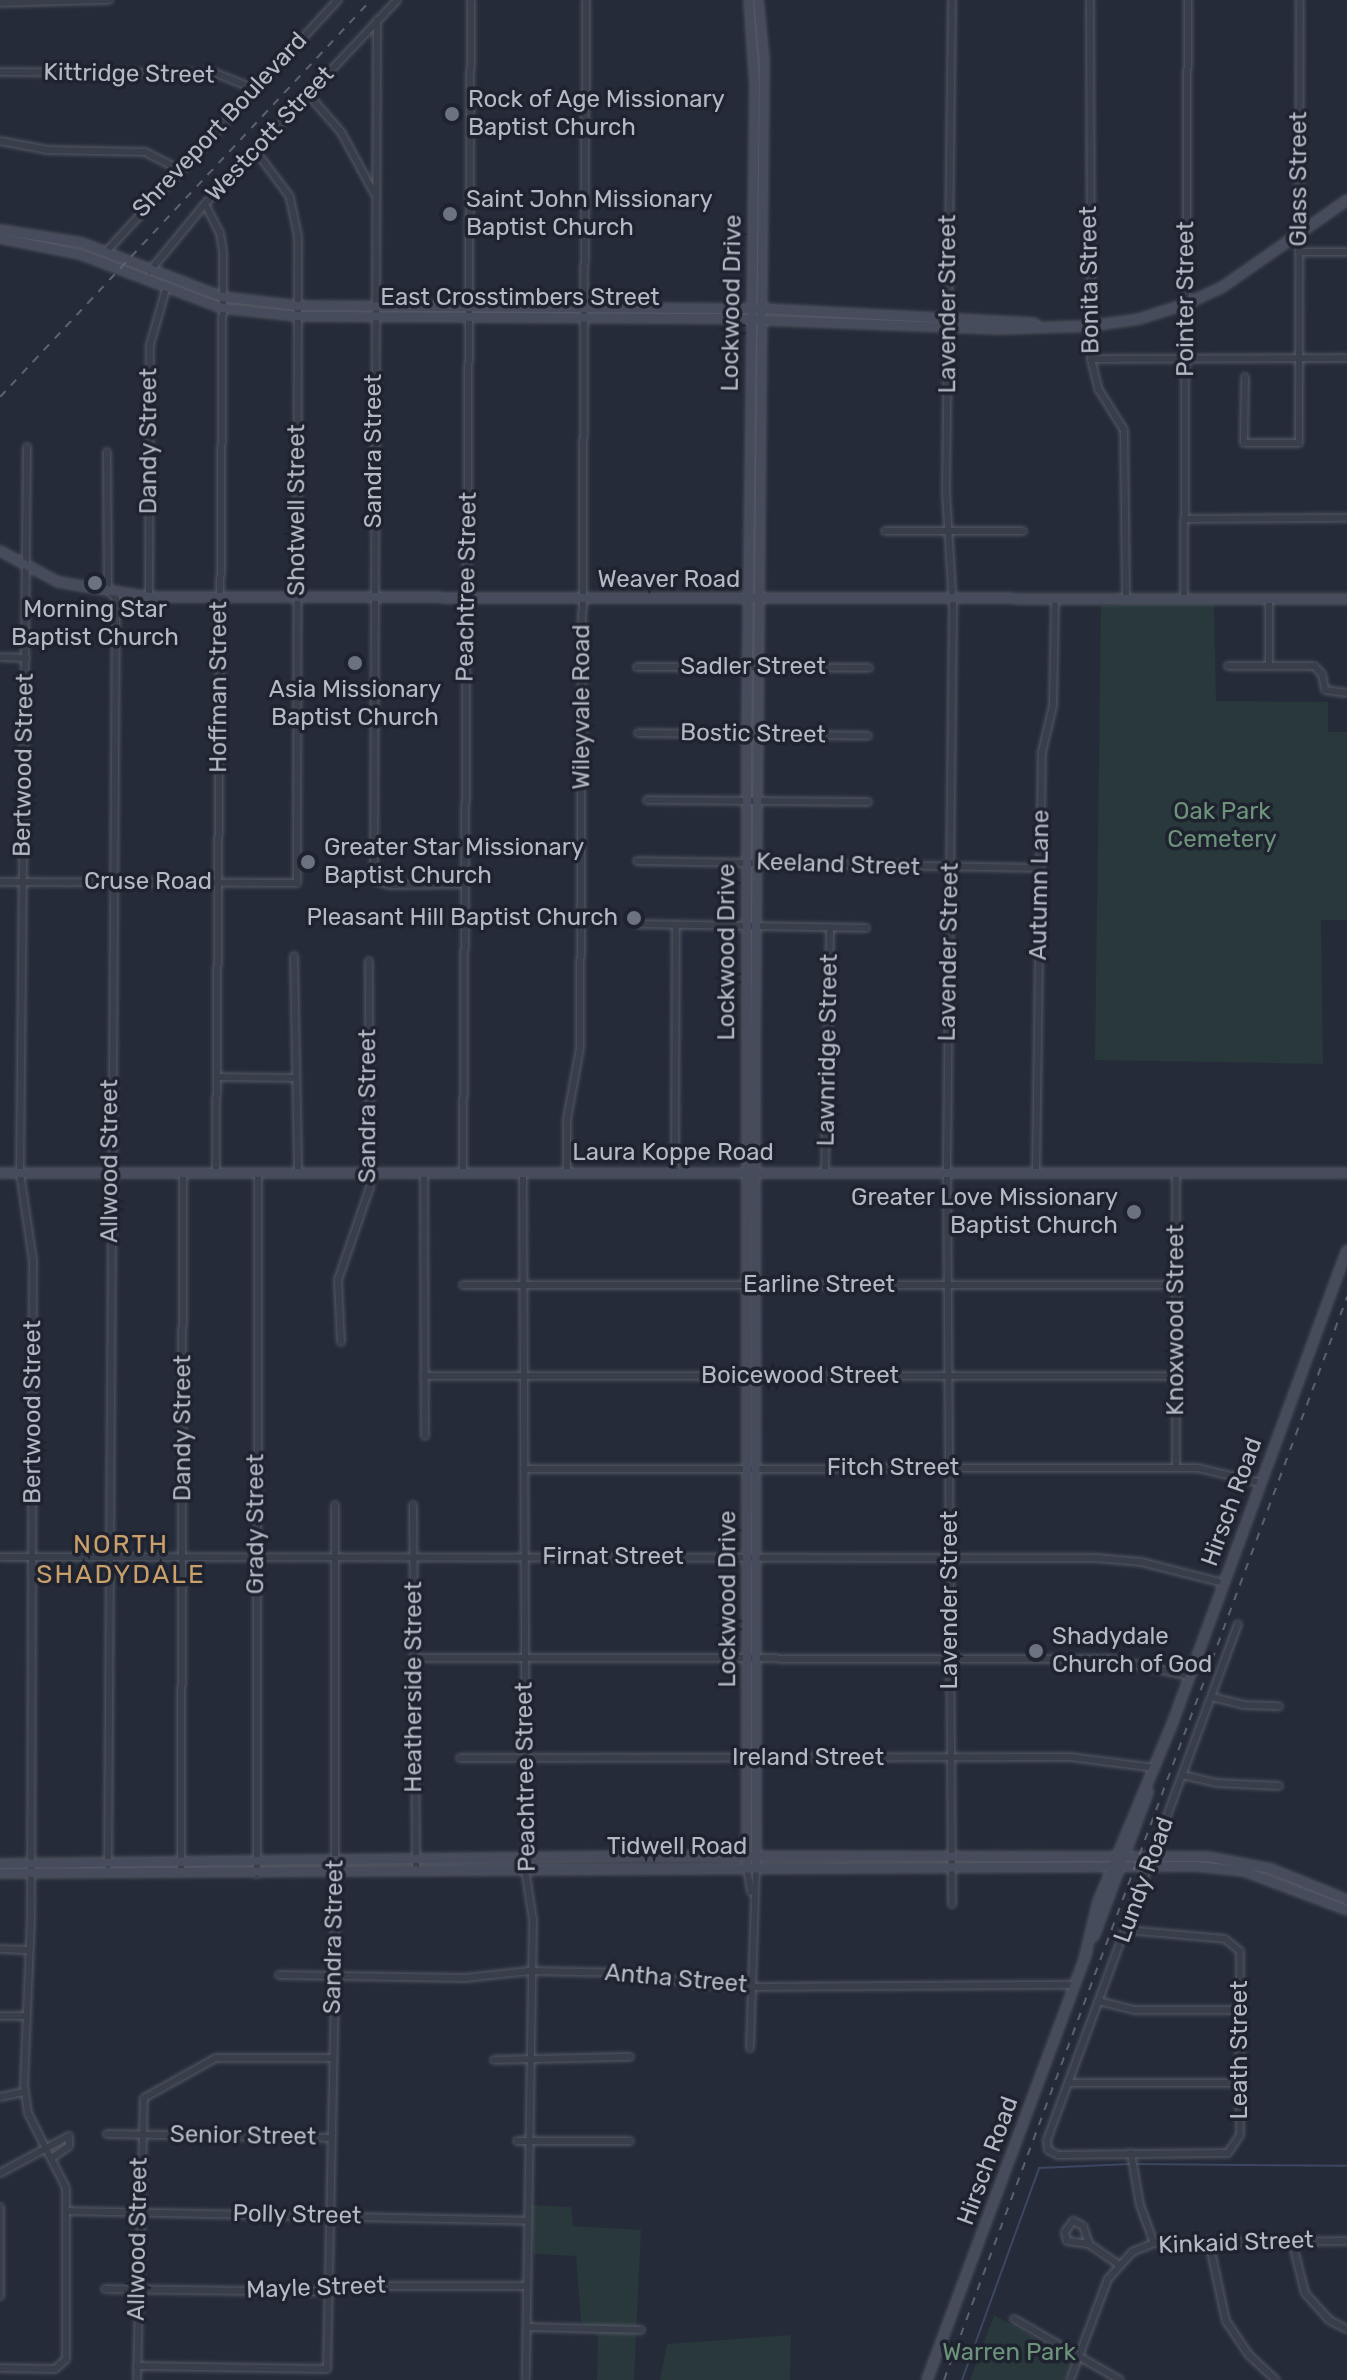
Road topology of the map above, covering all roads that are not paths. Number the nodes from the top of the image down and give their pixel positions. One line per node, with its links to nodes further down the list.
1 (109, 0): 12 (street)
2 (338, 0): 16 (street, Shreveport Boulevard)
3 (471, 0): 38 (street, Peachtree Street)
4 (586, 0): 39 (street, Wileyvale Road)
5 (749, 0): 15 (main road, Lockwood Drive)
6 (758, 0): 15 (main road, Lockwood Drive)
7 (952, 0): 42 (street, Lavender Street)
8 (1090, 0): 45 (street, Bonita Street)
9 (1188, 0): 33 (street, Pointer Street)
10 (1300, 0): 24 (street, Glass Street)
11 (396, 1): 13 (street, Westcott Street)
12 (0, 3)
13 (377, 20): 17 (street, Westcott Street); 21 (street, Sandra Street)
14 (0, 72): 16 (street, Kittridge Street)
15 (759, 85): 35 (main road, Lockwood Drive)
16 (255, 89): 20 (street, Shreveport Boulevard)
17 (307, 93): 19 (street, Westcott Street); 21 (street)
18 (0, 141): 20 (street)
19 (255, 150): 23 (street, Westcott Street); 36 (street, Shotwell Street)
20 (178, 169): 27 (street, Shreveport Boulevard)
21 (375, 194): 37 (street, Sandra Street)
22 (1347, 200): 24 (main road, East Crosstimbers Street)
23 (205, 204): 30 (street, Westcott Street); 32 (street, Hoffman Street)
24 (1300, 228): 28 (street, Glass Street); 33 (main road, East Crosstimbers Street)
25 (0, 230): 27 (main road, East Crosstimbers Street)
26 (0, 238): 31 (main road, East Crosstimbers Street)
27 (106, 252): 30 (main road, East Crosstimbers Street)
28 (1299, 252): 29 (street); 47 (street, Glass Street)
29 (1347, 252)
30 (150, 271): 32 (main road, East Crosstimbers Street)
31 (166, 289): 34 (main road, East Crosstimbers Street); 63 (street, Dandy Street)
32 (222, 297): 34 (street, Hoffman Street); 36 (main road, East Crosstimbers Street)
33 (1186, 304): 45 (main road, East Crosstimbers Street); 50 (street, Pointer Street)
34 (222, 308): 36 (main road, East Crosstimbers Street); 64 (street, Hoffman Street)
35 (756, 309): 39 (main road, East Crosstimbers Street); 40 (main road, East Crosstimbers Street); 41 (main road, Lockwood Drive)
36 (298, 311): 37 (main road, East Crosstimbers Street); 65 (street, Shotwell Street)
37 (375, 312): 38 (main road, East Crosstimbers Street); 66 (street, Sandra Street)
38 (471, 313): 39 (main road, East Crosstimbers Street); 67 (street, Peachtree Street)
39 (584, 313): 41 (main road, East Crosstimbers Street); 74 (street, Wileyvale Road)
40 (854, 313): 42 (main road, East Crosstimbers Street); 43 (main road)
41 (756, 319): 43 (main road, East Crosstimbers Street); 56 (main road, Lockwood Drive)
42 (949, 319): 44 (main road, East Crosstimbers Street); 46 (street, Lavender Street)
43 (852, 324): 46 (main road, East Crosstimbers Street)
44 (1052, 325): 45 (main road, East Crosstimbers Street); 46 (main road, East Crosstimbers Street)
45 (1090, 326): 49 (street, Bonita Street)
46 (949, 330): 58 (street, Lavender Street)
47 (1299, 358): 48 (street); 50 (street); 51 (street, Glass Street)
48 (1347, 358)
49 (1091, 359): 50 (street); 70 (street, Bonita Street)
50 (1185, 359): 55 (street, Pointer Street)
51 (1245, 377)
52 (27, 447): 61 (street, Bertwood Street)
53 (107, 452): 62 (street, Allwood Street)
54 (1347, 518): 55 (street)
55 (1184, 519): 71 (street, Pointer Street)
56 (756, 526): 75 (main road, Lockwood Drive); 76 (main road, Lockwood Drive)
57 (885, 531): 58 (street)
58 (948, 531): 59 (street); 68 (street, Lavender Street)
59 (1023, 531)
60 (0, 551): 61 (main road, Weaver Road)
61 (27, 568): 62 (main road, Weaver Road); 78 (street, Bertwood Street)
62 (112, 594): 63 (main road, Weaver Road); 101 (street, Allwood Street)
63 (149, 597): 64 (main road, Weaver Road)
64 (219, 598): 65 (main road, Weaver Road); 102 (street, Hoffman Street)
65 (297, 598): 66 (main road, Weaver Road); 103 (street, Shotwell Street)
66 (374, 599): 67 (main road, Weaver Road); 104 (street, Sandra Street)
67 (467, 599): 74 (main road, Weaver Road); 104 (street, Peachtree Street)
68 (953, 599): 69 (main road, Weaver Road); 76 (main road, Weaver Road); 97 (street, Lavender Street)
69 (1055, 599): 70 (main road, Weaver Road); 98 (street, Autumn Lane)
70 (1126, 599): 71 (main road, Weaver Road)
71 (1184, 599): 72 (main road, Weaver Road)
72 (1269, 599): 73 (main road, Weaver Road); 80 (street)
73 (1347, 599)
74 (582, 600): 75 (main road, Weaver Road); 120 (street, Wileyvale Road)
75 (749, 600): 76 (main road, Weaver Road); 82 (main road, Lockwood Drive)
76 (760, 600): 83 (main road, Lockwood Drive)
77 (0, 657): 78 (street)
78 (26, 658): 100 (street, Bertwood Street)
79 (1228, 666): 80 (street)
80 (1269, 666): 85 (street)
81 (637, 667): 82 (street, Sadler Street)
82 (748, 667): 83 (street, Sadler Street); 87 (main road, Lockwood Drive)
83 (758, 667): 84 (street, Sadler Street); 88 (main road, Lockwood Drive)
84 (869, 668)
85 (1347, 693)
86 (638, 733): 87 (street, Bostic Street)
87 (747, 733): 88 (street, Bostic Street); 91 (main road, Lockwood Drive)
88 (757, 733): 89 (street, Bostic Street); 92 (main road, Lockwood Drive)
89 (868, 736)
90 (647, 800): 91 (street)
91 (747, 800): 92 (street); 95 (main road, Lockwood Drive)
92 (758, 800): 93 (street); 96 (main road, Lockwood Drive)
93 (868, 802)
94 (637, 861): 95 (street, Keeland Street)
95 (747, 862): 96 (street, Keeland Street); 107 (main road, Lockwood Drive)
96 (758, 862): 97 (street, Keeland Street); 107 (main road, Lockwood Drive)
97 (950, 868): 98 (street, Keeland Street); 122 (street, Lavender Street)
98 (1039, 868): 123 (street, Autumn Lane)
99 (0, 882): 100 (street, Cruse Road)
100 (23, 882): 101 (street, Cruse Road); 116 (street, Bertwood Street)
101 (112, 882): 102 (street, Cruse Road); 132 (street, Allwood Street)
102 (218, 883): 103 (street, Cruse Road); 112 (street, Hoffman Street)
103 (297, 883)
104 (465, 884): 119 (street, Peachtree Street)
105 (638, 924): 106 (street)
106 (676, 925): 107 (street); 121 (street)
107 (753, 925): 108 (street); 131 (main road, Lockwood Drive)
108 (830, 927): 109 (street); 114 (street, Lawnridge Street)
109 (866, 928)
110 (294, 956): 113 (street)
111 (369, 961): 128 (street, Sandra Street)
112 (217, 1077): 113 (street); 117 (street, Hoffman Street)
113 (294, 1078): 127 (street)
114 (825, 1172): 122 (main road, Laura Koppe Road); 131 (main road, Laura Koppe Road)
115 (0, 1173): 116 (main road, Laura Koppe Road)
116 (20, 1173): 132 (main road, Laura Koppe Road); 154 (street, Bertwood Street)
117 (216, 1173): 118 (main road, Laura Koppe Road); 126 (main road, Laura Koppe Road)
118 (258, 1173): 127 (main road, Laura Koppe Road); 157 (street, Grady Street)
119 (463, 1173): 129 (main road, Laura Koppe Road); 130 (main road, Laura Koppe Road)
120 (567, 1173): 121 (main road, Laura Koppe Road); 130 (main road, Laura Koppe Road)
121 (675, 1173): 131 (main road, Laura Koppe Road)
122 (949, 1173): 123 (main road, Laura Koppe Road); 137 (street, Lavender Street)
123 (1036, 1173): 124 (main road, Laura Koppe Road)
124 (1176, 1173): 125 (main road, Laura Koppe Road); 138 (street, Knoxwood Street)
125 (1347, 1173)
126 (183, 1174): 132 (main road, Laura Koppe Road); 156 (street, Dandy Street)
127 (298, 1174): 128 (main road, Laura Koppe Road)
128 (368, 1174): 129 (main road, Laura Koppe Road); 139 (street, Sandra Street)
129 (424, 1174): 140 (street)
130 (523, 1174): 135 (street, Peachtree Street)
131 (753, 1174): 136 (main road, Lockwood Drive)
132 (110, 1175): 155 (street, Allwood Street)
133 (1347, 1250): 150 (main road, Hirsch Road)
134 (463, 1285): 135 (street, Earline Street)
135 (524, 1285): 136 (street, Earline Street); 143 (street, Peachtree Street)
136 (752, 1285): 137 (street, Earline Street); 141 (main road, Lockwood Drive)
137 (949, 1285): 138 (street, Earline Street); 144 (street, Lavender Street)
138 (1176, 1285): 142 (street, Knoxwood Street)
139 (341, 1342)
140 (424, 1376): 143 (street, Boicewood Street); 145 (street)
141 (753, 1376): 143 (street, Boicewood Street); 144 (street, Boicewood Street); 146 (main road, Lockwood Drive)
142 (1176, 1376): 144 (street, Boicewood Street); 147 (street, Knoxwood Street)
143 (523, 1377): 148 (street, Peachtree Street)
144 (950, 1377): 149 (street, Lavender Street)
145 (425, 1436)
146 (753, 1468): 148 (street, Fitch Street); 149 (street, Fitch Street); 159 (main road, Lockwood Drive)
147 (1176, 1468): 149 (street, Fitch Street); 150 (street, Fitch Street)
148 (524, 1469): 161 (street, Peachtree Street)
149 (950, 1469): 162 (street, Lavender Street)
150 (1261, 1483): 163 (main road, Hirsch Road)
151 (335, 1505): 160 (street, Sandra Street)
152 (413, 1505): 158 (street, Heatherside Street)
153 (0, 1557): 154 (street, Firnat Street)
154 (32, 1557): 155 (street, Firnat Street); 197 (street, Bertwood Street)
155 (108, 1557): 156 (street, Firnat Street); 198 (street, Allwood Street)
156 (182, 1557): 157 (street, Firnat Street); 190 (street, Dandy Street)
157 (256, 1557): 160 (street, Firnat Street); 193 (street, Grady Street)
158 (413, 1557): 160 (street, Firnat Street); 161 (street, Firnat Street); 165 (street, Heatherside Street)
159 (753, 1557): 161 (street, Firnat Street); 162 (street, Firnat Street); 166 (main road, Lockwood Drive)
160 (335, 1558): 183 (street, Sandra Street)
161 (523, 1558): 168 (street, Peachtree Street)
162 (950, 1558): 163 (street, Firnat Street); 167 (street, Lavender Street)
163 (1224, 1583): 169 (main road, Hirsch Road)
164 (1238, 1624): 170 (street, Lundy Road)
165 (414, 1658): 168 (street); 191 (street, Heatherside Street)
166 (753, 1658): 167 (street); 168 (street); 175 (main road, Lockwood Drive); 176 (main road, Lockwood Drive)
167 (951, 1658): 169 (street); 172 (street, Lavender Street)
168 (524, 1659): 174 (street, Peachtree Street)
169 (1189, 1676): 177 (main road, Hirsch Road)
170 (1212, 1697): 171 (street); 178 (street, Lundy Road)
171 (1279, 1706)
172 (951, 1757): 176 (street, Ireland Street); 177 (street, Ireland Street); 182 (street, Lavender Street)
173 (460, 1758): 174 (street, Ireland Street)
174 (524, 1758): 175 (street, Ireland Street); 185 (street, Peachtree Street)
175 (746, 1758): 176 (street, Ireland Street); 181 (main road, Lockwood Drive)
176 (758, 1758): 181 (main road, Lockwood Drive)
177 (1155, 1768): 188 (main road, Hirsch Road); 189 (main road, Hirsch Road)
178 (1182, 1775): 179 (street); 184 (street, Lundy Road)
179 (1279, 1786)
180 (646, 1856): 181 (main road, Tidwell Road); 185 (main road, Tidwell Road); 194 (main road)
181 (751, 1857): 186 (main road, Tidwell Road); 195 (main road, Lockwood Drive)
182 (951, 1857): 186 (main road, Tidwell Road); 187 (main road, Tidwell Road); 196 (street, Lavender Street)
183 (336, 1861): 191 (main road, Tidwell Road); 193 (main road, Tidwell Road); 199 (street, Sandra Street)
184 (1153, 1861): 189 (main road, Tidwell Road); 203 (main road, Tidwell Road); 207 (street, Lundy Road)
185 (526, 1862): 191 (main road, Tidwell Road); 194 (main road, Tidwell Road); 211 (street, Peachtree Street)
186 (850, 1862): 195 (main road, Tidwell Road); 196 (main road, Tidwell Road)
187 (1019, 1862): 188 (main road, Tidwell Road); 196 (main road, Tidwell Road)
188 (1114, 1862): 189 (main road, Tidwell Road); 210 (main road, Hirsch Road)
189 (1125, 1862): 210 (main road, Hirsch Road)
190 (181, 1863): 193 (main road, Tidwell Road); 198 (main road, Tidwell Road); 201 (street, Dandy Street)
191 (416, 1863): 199 (main road, Tidwell Road)
192 (0, 1864): 197 (main road, Tidwell Road)
193 (257, 1864): 202 (street, Grady Street)
194 (645, 1866): 195 (main road, Tidwell Road)
195 (752, 1867): 215 (street, Lockwood Drive)
196 (951, 1867): 205 (street, Lavender Street)
197 (31, 1868): 198 (main road, Tidwell Road); 200 (main road, Tidwell Road); 209 (street, Bertwood Street)
198 (108, 1868): 201 (main road, Tidwell Road)
199 (336, 1871): 202 (main road, Tidwell Road); 213 (street, Sandra Street)
200 (0, 1873)
201 (181, 1873): 202 (main road, Tidwell Road)
202 (257, 1874)
203 (1325, 1896): 204 (main road, Tidwell Road); 206 (main road, Tidwell Road)
204 (1347, 1900)
205 (952, 1904)
206 (1347, 1910)
207 (1127, 1930): 216 (street, Lundy Road); 217 (street, Leath Street)
208 (0, 1949): 209 (street)
209 (26, 1950): 219 (street, Bertwood Street)
210 (1085, 1956): 214 (main road, Hirsch Road)
211 (530, 1971): 213 (street, Antha Street); 215 (street, Antha Street); 223 (street, Peachtree Street)
212 (279, 1975): 213 (street, Antha Street)
213 (335, 1977): 222 (street, Sandra Street)
214 (1075, 1985): 215 (street, Antha Street); 265 (main road, Hirsch Road)
215 (750, 1987): 220 (street, Lockwood Drive)
216 (1098, 2001): 217 (street); 225 (street, Lundy Road)
217 (1241, 2010): 226 (street, Leath Street)
218 (0, 2016): 219 (street)
219 (26, 2016): 227 (street, Bertwood Street)
220 (750, 2048)
221 (630, 2057): 223 (street)
222 (331, 2058): 230 (street, Allwood Street); 231 (street, Sandra Street)
223 (529, 2059): 224 (street); 232 (street, Peachtree Street)
224 (494, 2060)
225 (1068, 2083): 226 (street); 236 (street, Lundy Road)
226 (1240, 2083): 236 (street, Leath Street)
227 (24, 2092): 228 (street); 235 (street, Bertwood Street)
228 (0, 2097)
229 (107, 2134): 230 (street, Senior Street)
230 (140, 2134): 231 (street, Senior Street); 241 (street, Allwood Street)
231 (332, 2138): 242 (street, Sandra Street)
232 (527, 2140): 233 (street); 234 (street); 243 (street, Peachtree Street)
233 (517, 2141)
234 (630, 2141)
235 (46, 2146): 237 (street, Bertwood Street); 237 (street); 238 (street)
236 (1131, 2156): 247 (street)
237 (52, 2158): 240 (street, Bertwood Street)
238 (0, 2173)
239 (0, 2207): 249 (street)
240 (67, 2211): 241 (street, Polly Street); 262 (street, Bertwood Street)
241 (139, 2212): 242 (street, Polly Street); 253 (street, Allwood Street)
242 (331, 2216): 243 (street, Polly Street); 254 (street, Sandra Street)
243 (528, 2221): 251 (street, Peachtree Street)
244 (1292, 2241): 245 (street, Kinkaid Street); 246 (street, Kinkaid Street); 258 (street)
245 (1347, 2241)
246 (1209, 2242): 247 (street, Kinkaid Street); 268 (street)
247 (1154, 2243): 250 (street, Kinkaid Street)
248 (1089, 2244): 248 (street); 250 (street)
249 (0, 2256): 255 (street)
250 (1118, 2264): 260 (street)
251 (527, 2286): 254 (street, Mayle Street); 257 (street, Peachtree Street)
252 (105, 2289): 253 (street, Mayle Street)
253 (138, 2289): 254 (street, Mayle Street); 261 (street, Allwood Street)
254 (329, 2290): 261 (street, Sandra Street)
255 (0, 2296)
256 (1014, 2319): 260 (street)
257 (527, 2327): 259 (street); 264 (street, Peachtree Street)
258 (1347, 2329)
259 (641, 2330)
260 (1078, 2356): 266 (street); 267 (street)
261 (137, 2366): 263 (street, Allwood Street)
262 (1, 2369)
263 (137, 2380)
264 (526, 2380)
265 (927, 2380)
266 (1070, 2380)
267 (1120, 2380)
268 (1276, 2380)

